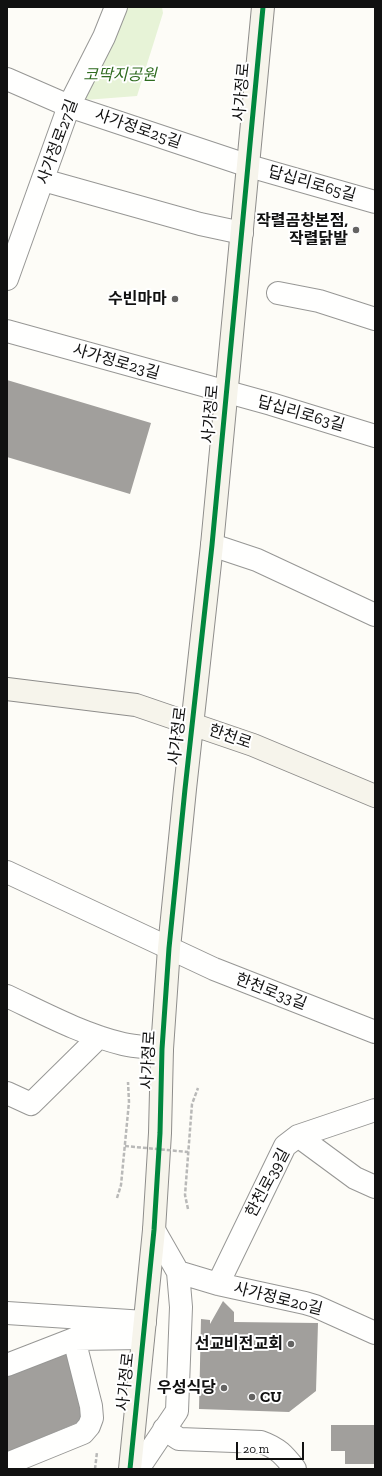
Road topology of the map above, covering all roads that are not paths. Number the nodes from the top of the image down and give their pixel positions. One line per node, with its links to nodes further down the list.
1 (116, 7): 4 (street, 사가정로27길)
2 (263, 7): 5 (main road, 사가정로)
3 (7, 79): 4 (street, 사가정로25길)
4 (70, 106): 5 (street, 사가정로25길); 6 (street, 사가정로27길)
5 (248, 166): 7 (street, 답십리로65길); 8 (main road, 사가정로)
6 (44, 180): 8 (street); 9 (street, 사가정로27길)
7 (375, 202)
8 (242, 233): 13 (main road, 사가정로)
9 (7, 279)
10 (278, 292): 11 (street)
11 (375, 319)
12 (7, 331): 13 (street, 사가정로23길)
13 (226, 392): 14 (street, 답십리로63길); 15 (main road, 사가정로)
14 (375, 436)
15 (212, 545): 16 (street); 18 (main road, 사가정로)
16 (375, 615)
17 (7, 689): 18 (main road, 한천로)
18 (193, 724): 19 (main road, 한천로); 21 (main road, 사가정로)
19 (375, 796)
20 (7, 872): 21 (street)
21 (169, 948): 23 (street, 한천로33길); 25 (main road, 사가정로)
22 (7, 996): 24 (street)
23 (375, 1032)
24 (99, 1037): 25 (street); 26 (street)
25 (162, 1049): 30 (main road, 사가정로)
26 (7, 1093)
27 (375, 1110): 28 (street, 한천로39길)
28 (298, 1136): 29 (street); 32 (street, 한천로39길)
29 (375, 1187)
30 (154, 1230): 31 (street); 34 (main road, 사가정로)
31 (178, 1272): 32 (street, 사가정로20길); 38 (street)
32 (218, 1284): 35 (street, 사가정로20길)
33 (7, 1313): 34 (street)
34 (144, 1330): 36 (street); 40 (main road, 사가정로)
35 (375, 1333)
36 (74, 1339): 37 (street); 39 (street)
37 (7, 1365)
38 (164, 1429): 41 (street); 42 (street)
39 (7, 1464)
40 (130, 1469)
41 (138, 1469)
42 (295, 1469)

